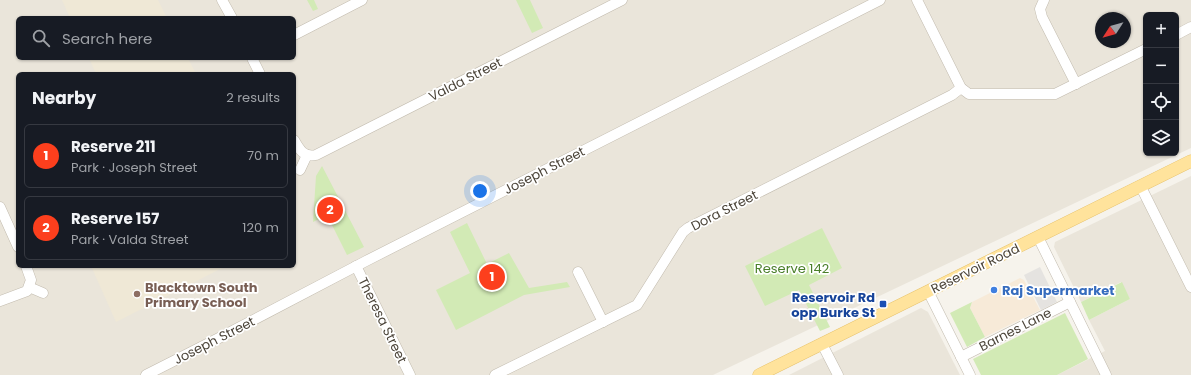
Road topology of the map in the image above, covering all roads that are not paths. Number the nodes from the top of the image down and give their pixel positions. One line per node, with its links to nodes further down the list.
1 (222, 0): 7 (street)
2 (362, 0): 10 (street)
3 (622, 0): 17 (street, Valda Street)
4 (880, 0): 24 (street, Joseph Street)
5 (917, 0): 15 (street)
6 (1044, 0): 14 (street)
7 (231, 16)
8 (1191, 27): 9 (street)
9 (1179, 33)
10 (296, 34)
11 (1143, 50): 14 (street)
12 (253, 60): 13 (street)
13 (259, 72)
14 (1076, 84): 15 (street)
15 (961, 88): 33 (street, Dora Street)
16 (296, 144): 17 (street)
17 (307, 155): 19 (street)
18 (1191, 162): 20 (main road, Reservoir Road)
19 (300, 170)
20 (1141, 186): 22 (main road, Reservoir Road); 28 (street)
21 (0, 207): 23 (street)
22 (1038, 237): 29 (main road, Reservoir Road); 32 (street)
23 (16, 243)
24 (356, 266): 36 (street, Joseph Street); 37 (street, Theresa Street)
25 (27, 268): 27 (street)
26 (578, 272): 33 (street)
27 (29, 287): 30 (street); 31 (street)
28 (1191, 287)
29 (928, 291): 34 (main road, Reservoir Road); 35 (street)
30 (43, 293)
31 (0, 301)
32 (1070, 302): 35 (street, Barnes Lane); 42 (street)
33 (603, 322): 38 (street, Dora Street)
34 (822, 344): 39 (main road, Reservoir Road); 40 (street)
35 (961, 357): 41 (street)
36 (146, 375)
37 (410, 375)
38 (495, 375)
39 (758, 375)
40 (838, 375)
41 (970, 375)
42 (1106, 375)

